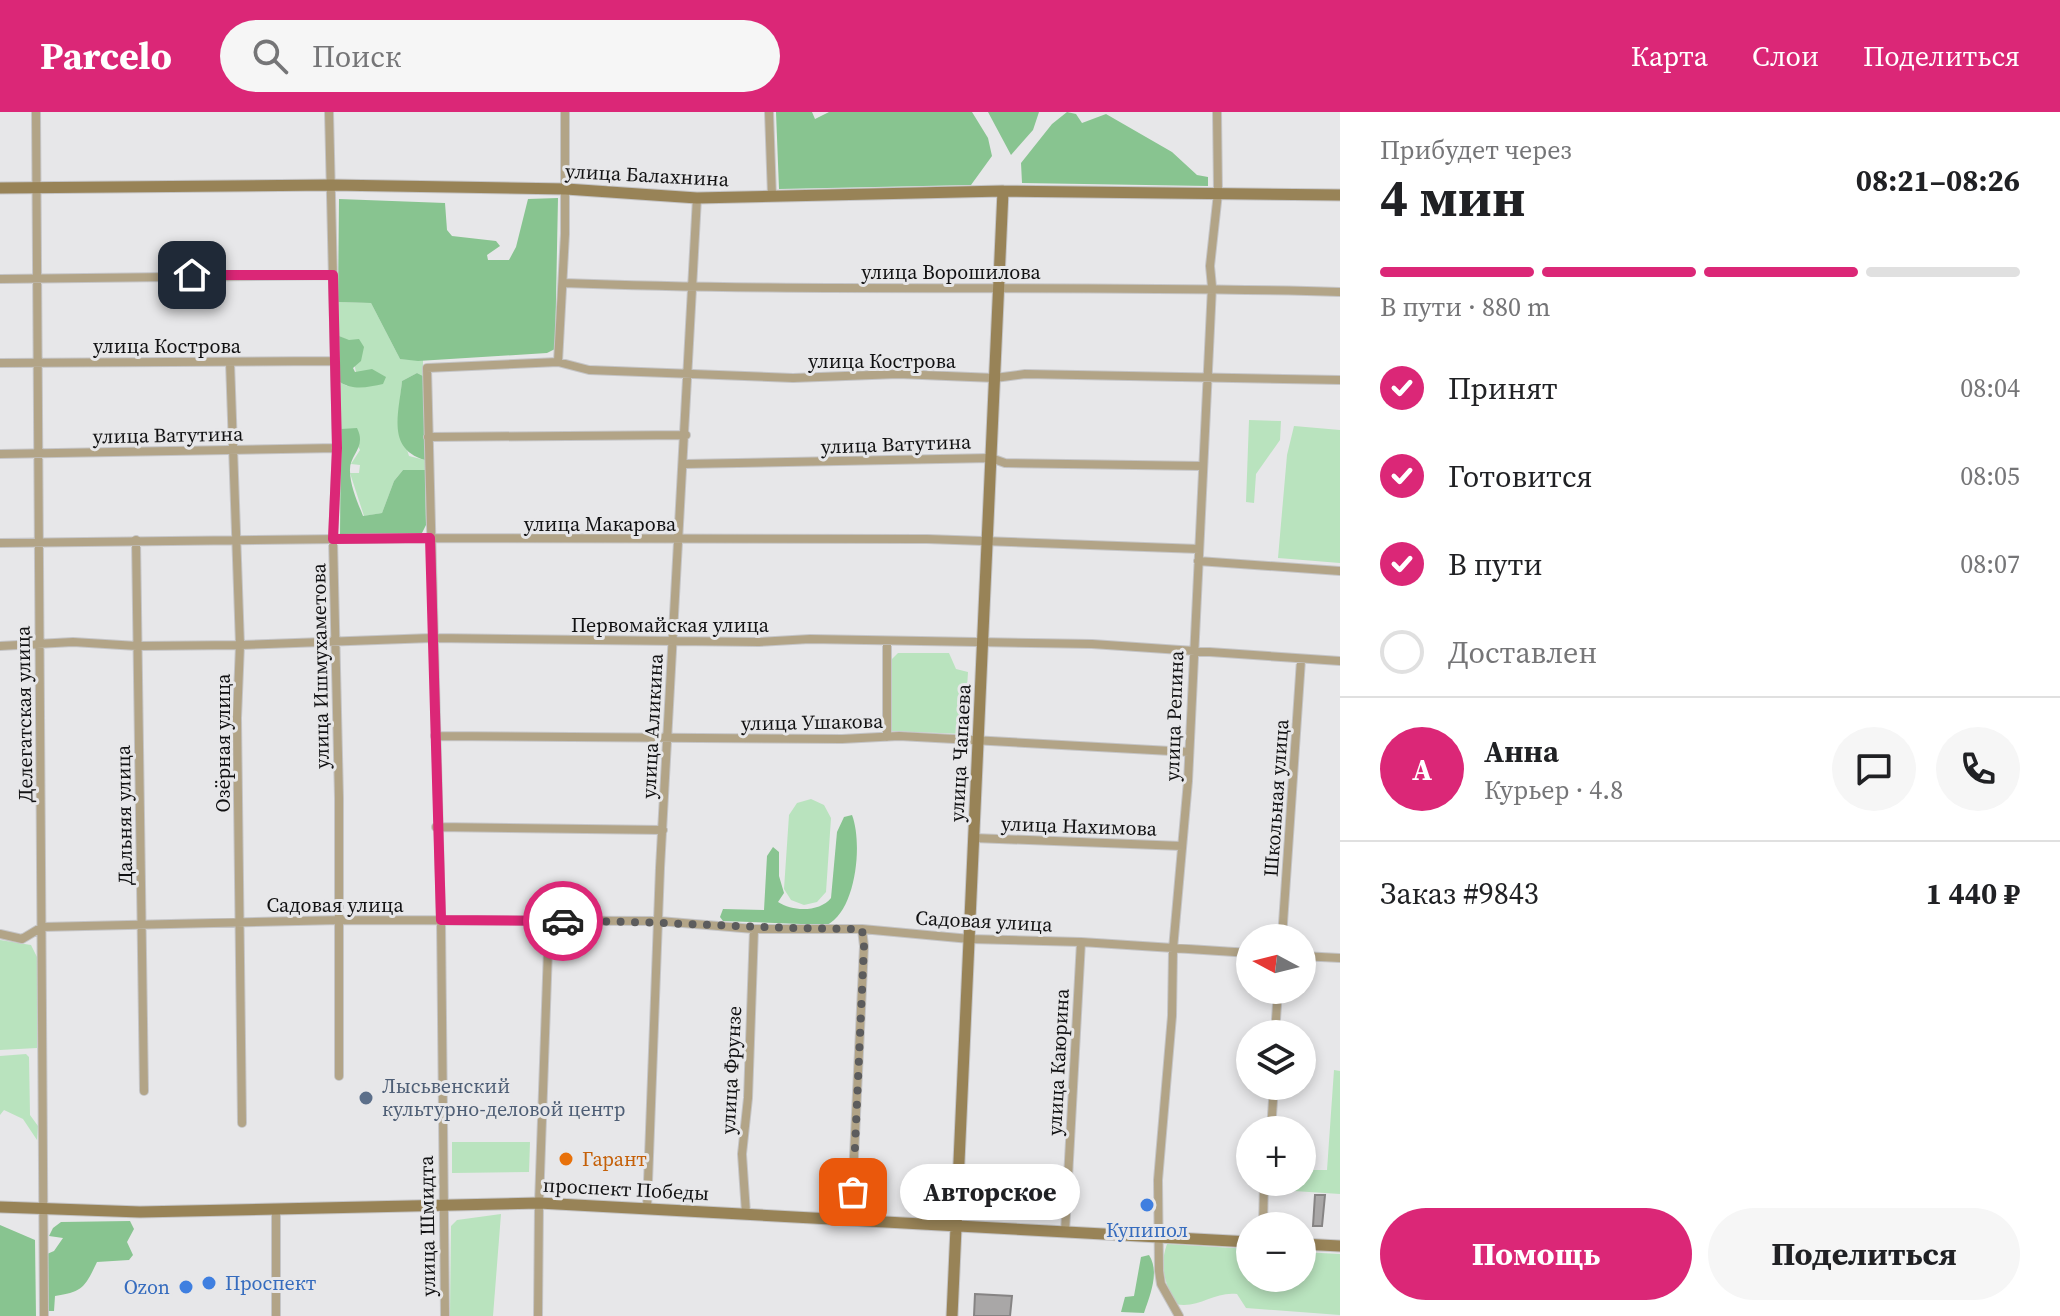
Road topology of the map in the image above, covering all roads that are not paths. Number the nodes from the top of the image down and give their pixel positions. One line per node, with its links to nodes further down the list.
1 (36, 112): 8 (street, Делегатская улица)
2 (329, 112): 6 (street, улица Ишмухаметова)
3 (565, 112): 9 (street)
4 (769, 112): 13 (street)
5 (1217, 112): 11 (street, улица Репина)
6 (332, 185): 8 (street, улица Балахнина); 9 (street, улица Балахнина); 15 (street, улица Ишмухаметова)
7 (0, 188): 8 (street, улица Балахнина)
8 (36, 188): 17 (street, Делегатская улица)
9 (566, 189): 14 (street, улица Балахнина); 18 (street)
10 (1003, 191): 11 (street, улица Балахнина); 13 (street, улица Балахнина); 21 (street, улица Чапаева)
11 (1218, 193): 12 (street, улица Балахнина); 19 (street, улица Репина)
12 (1340, 195)
13 (772, 196): 14 (street, улица Балахнина)
14 (697, 198): 20 (street, улица Аликина)
15 (333, 275): 17 (street); 23 (street, улица Ишмухаметова)
16 (0, 279): 17 (street)
17 (36, 279): 27 (street, Делегатская улица)
18 (563, 283): 20 (street, улица Ворошилова); 25 (street)
19 (1212, 287): 21 (street, улица Ворошилова); 22 (street, улица Ворошилова); 30 (street, улица Репина)
20 (692, 289): 21 (street, улица Ворошилова); 29 (street, улица Аликина)
21 (999, 289): 31 (street, улица Чапаева)
22 (1340, 292)
23 (333, 361): 24 (street, улица Кострова); 35 (street, улица Ишмухаметова)
24 (230, 362): 27 (street, улица Кострова); 36 (street, Озёрная улица)
25 (558, 362): 28 (street, улица Кострова); 29 (street, улица Кострова)
26 (0, 363): 27 (street, улица Кострова)
27 (37, 363): 37 (street, Делегатская улица)
28 (427, 368): 34 (street, улица Шмидта)
29 (689, 372): 31 (street, улица Кострова); 33 (street, улица Аликина)
30 (1207, 377): 31 (street, улица Кострова); 32 (street, улица Кострова); 41 (street, улица Репина)
31 (995, 378): 39 (street, улица Чапаева)
32 (1340, 380)
33 (686, 435): 34 (street); 40 (street, улица Аликина)
34 (428, 437): 42 (street, улица Шмидта)
35 (337, 448): 36 (street, улица Ватутина); 43 (street, улица Ишмухаметова)
36 (235, 449): 37 (street, улица Ватутина); 45 (street, Озёрная улица)
37 (39, 453): 38 (street, улица Ватутина); 48 (street, Делегатская улица)
38 (0, 454)
39 (991, 458): 40 (street, улица Ватутина); 41 (street, улица Ватутина); 46 (street, улица Чапаева)
40 (685, 464): 47 (street, улица Аликина)
41 (1203, 466): 50 (street, улица Репина)
42 (430, 538): 43 (street, улица Макарова); 47 (street, улица Макарова); 53 (street, улица Шмидта)
43 (333, 539): 45 (street, улица Макарова); 56 (street, улица Ишмухаметова)
44 (136, 540): 45 (street, улица Макарова); 48 (street, улица Макарова); 61 (street, Дальняя улица)
45 (235, 540): 59 (street, Озёрная улица)
46 (987, 540): 47 (street, улица Макарова); 50 (street, улица Макарова); 57 (street, улица Чапаева)
47 (678, 541): 54 (street, улица Аликина)
48 (39, 542): 49 (street, улица Макарова); 58 (street, Делегатская улица)
49 (0, 543)
50 (1199, 549): 51 (street, улица Репина)
51 (1198, 561): 52 (street); 62 (street, улица Репина)
52 (1340, 571)
53 (432, 638): 54 (street, Первомайская улица); 56 (street, Первомайская улица); 65 (street, улица Шмидта)
54 (673, 640): 55 (street, Первомайская улица); 67 (street, улица Аликина)
55 (887, 641): 57 (street, Первомайская улица); 66 (street)
56 (334, 643): 59 (street, Первомайская улица); 74 (street, улица Ишмухаметова)
57 (983, 643): 62 (street, Первомайская улица); 68 (street, улица Чапаева)
58 (40, 645): 60 (street, Первомайская улица); 61 (street, Первомайская улица); 81 (street, Делегатская улица)
59 (240, 645): 61 (street, Первомайская улица); 76 (street, Озёрная улица)
60 (0, 646)
61 (137, 646): 80 (street, Дальняя улица)
62 (1192, 652): 63 (street, Первомайская улица); 69 (street, улица Репина)
63 (1301, 660): 64 (street, Первомайская улица); 79 (street, Школьная улица)
64 (1340, 661)
65 (435, 736): 67 (street, улица Ушакова); 70 (street, улица Шмидта)
66 (887, 737): 67 (street, улица Ушакова); 68 (street, улица Ушакова)
67 (668, 739): 71 (street, улица Аликина)
68 (978, 739): 69 (street, улица Ушакова); 72 (street, улица Чапаева)
69 (1189, 752): 73 (street, улица Репина)
70 (436, 827): 71 (street); 75 (street, улица Шмидта)
71 (663, 830): 77 (street, улица Аликина)
72 (974, 838): 73 (street, улица Нахимова); 85 (street, улица Чапаева)
73 (1182, 846): 87 (street, улица Репина)
74 (340, 920): 75 (street, Садовая улица); 76 (street, Садовая улица); 91 (street, улица Ишмухаметова)
75 (441, 920): 78 (street, Садовая улица); 95 (street, улица Шмидта)
76 (240, 921): 80 (street, Садовая улица); 93 (street, Озёрная улица)
77 (659, 921): 78 (street, Садовая улица); 82 (street, Садовая улица); 97 (street, улица Аликина)
78 (549, 922): 94 (street)
79 (1283, 924)
80 (140, 925): 81 (street, Садовая улица); 92 (street, Дальняя улица)
81 (42, 927): 84 (street, Садовая улица); 98 (street, Делегатская улица)
82 (754, 929): 83 (street, Садовая улица); 100 (street, улица Фрунзе)
83 (862, 929): 85 (street, Садовая улица); 101 (street)
84 (0, 934)
85 (970, 939): 86 (street, Садовая улица); 102 (street, улица Чапаева)
86 (1081, 942): 87 (street, Садовая улица); 103 (street, улица Каюрина)
87 (1173, 949): 88 (street, Садовая улица); 104 (street, улица Репина)
88 (1236, 952)
89 (1316, 957): 90 (street)
90 (1340, 958)
91 (339, 1076)
92 (144, 1091)
93 (242, 1123)
94 (539, 1203): 95 (street, проспект Победы); 97 (street, проспект Победы); 111 (street)
95 (443, 1206): 99 (street, проспект Победы); 110 (street, улица Шмидта)
96 (0, 1207): 98 (street, проспект Победы)
97 (647, 1208): 100 (street, проспект Победы)
98 (42, 1209): 99 (street, проспект Победы); 108 (street, Делегатская улица)
99 (276, 1211): 109 (street)
100 (746, 1213): 101 (street, проспект Победы)
101 (851, 1219): 102 (street, проспект Победы)
102 (957, 1225): 103 (street, проспект Победы); 112 (street, улица Чапаева)
103 (1065, 1232): 104 (street, проспект Победы)
104 (1160, 1237): 105 (street, проспект Победы); 113 (street, улица Репина)
105 (1236, 1241)
106 (1316, 1245): 107 (street)
107 (1340, 1246)
108 (44, 1316)
109 (276, 1316)
110 (445, 1316)
111 (538, 1316)
112 (952, 1316)
113 (1179, 1316)

